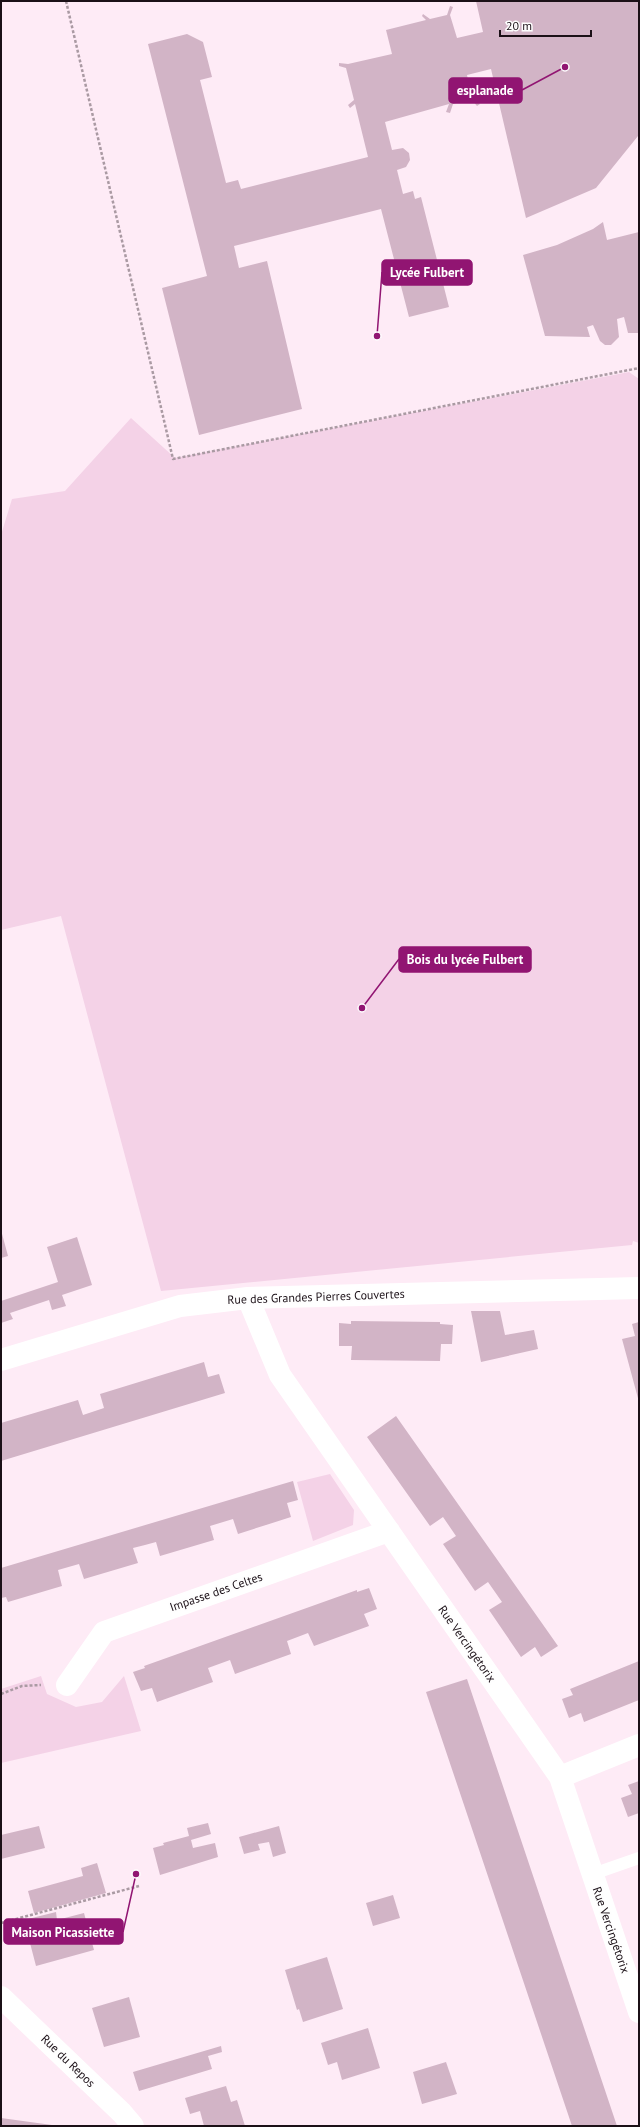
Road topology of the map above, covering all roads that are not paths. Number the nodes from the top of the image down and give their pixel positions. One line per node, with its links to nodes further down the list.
1 (639, 1288): 2 (street, Rue des Grandes Pierres Couvertes)
2 (248, 1298): 3 (street, Rue des Grandes Pierres Couvertes); 4 (street, Rue Vercingétorix)
3 (1, 1360)
4 (389, 1531): 5 (street, Impasse des Celtes); 7 (street, Rue Vercingétorix)
5 (67, 1685)
6 (639, 1745): 7 (street)
7 (560, 1777): 9 (street, Rue Vercingétorix)
8 (639, 1858): 9 (lane)
9 (592, 1874): 11 (street, Rue Vercingétorix)
10 (1, 1997): 12 (street, Rue du Repos)
11 (639, 2012)
12 (133, 2126)

